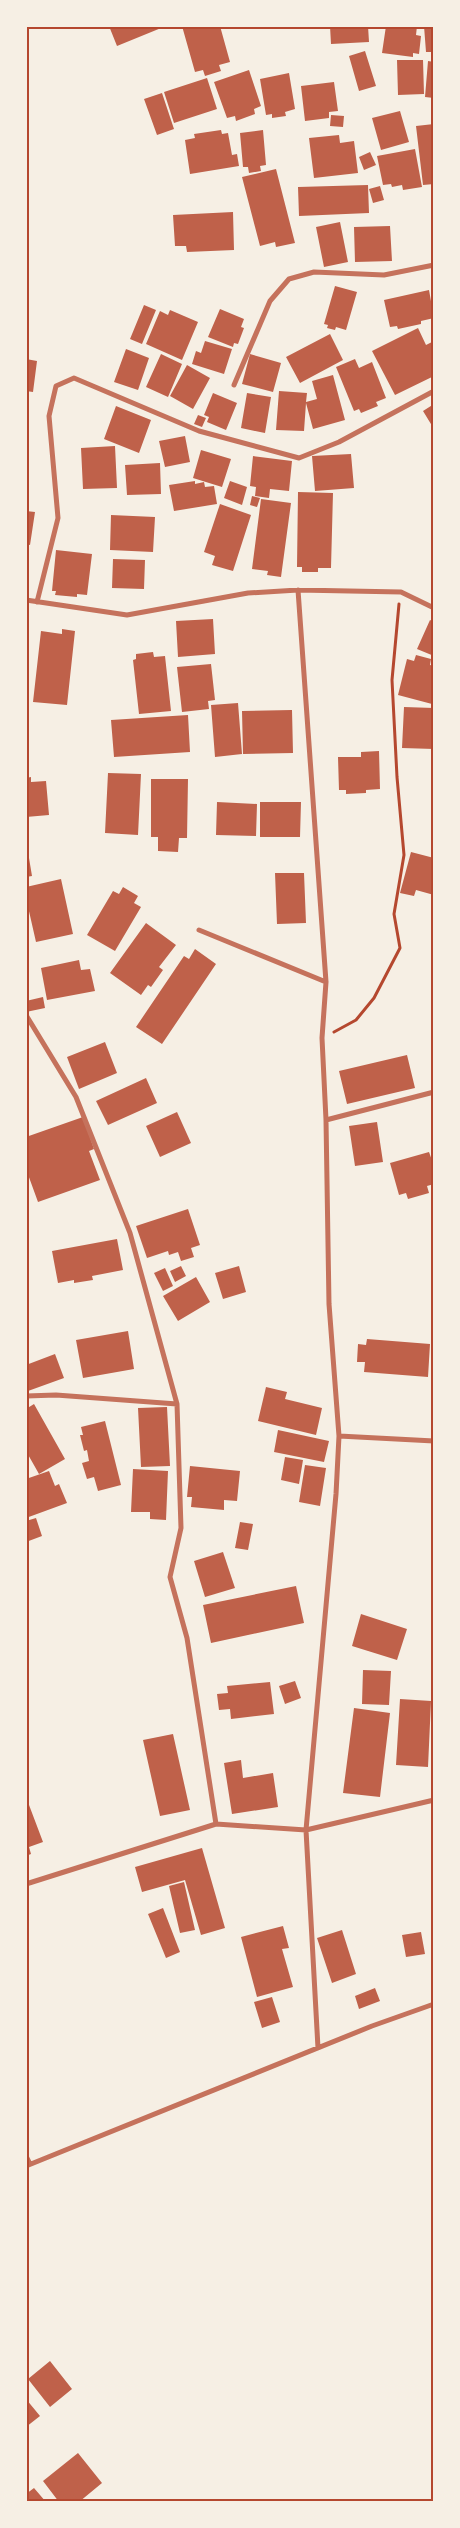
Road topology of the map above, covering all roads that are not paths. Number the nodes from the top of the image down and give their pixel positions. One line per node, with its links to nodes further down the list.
1 (434, 266): 2 (street)
2 (234, 385)
3 (434, 391): 6 (street)
4 (298, 590): 6 (street); 7 (street); 9 (street)
5 (26, 600): 6 (street)
6 (37, 602)
7 (434, 608)
8 (198, 930): 9 (street)
9 (326, 982): 12 (street)
10 (26, 1015): 14 (street)
11 (434, 1092): 12 (street)
12 (326, 1120): 15 (street)
13 (26, 1396): 14 (street)
14 (177, 1404): 18 (street)
15 (339, 1436): 16 (street); 19 (street)
16 (434, 1441)
17 (434, 1800): 19 (street)
18 (216, 1824): 19 (street); 20 (street)
19 (306, 1830): 22 (street)
20 (26, 1884)
21 (434, 2004): 22 (street)
22 (318, 2048): 24 (street)
23 (26, 2156): 24 (street)
24 (28, 2165)

